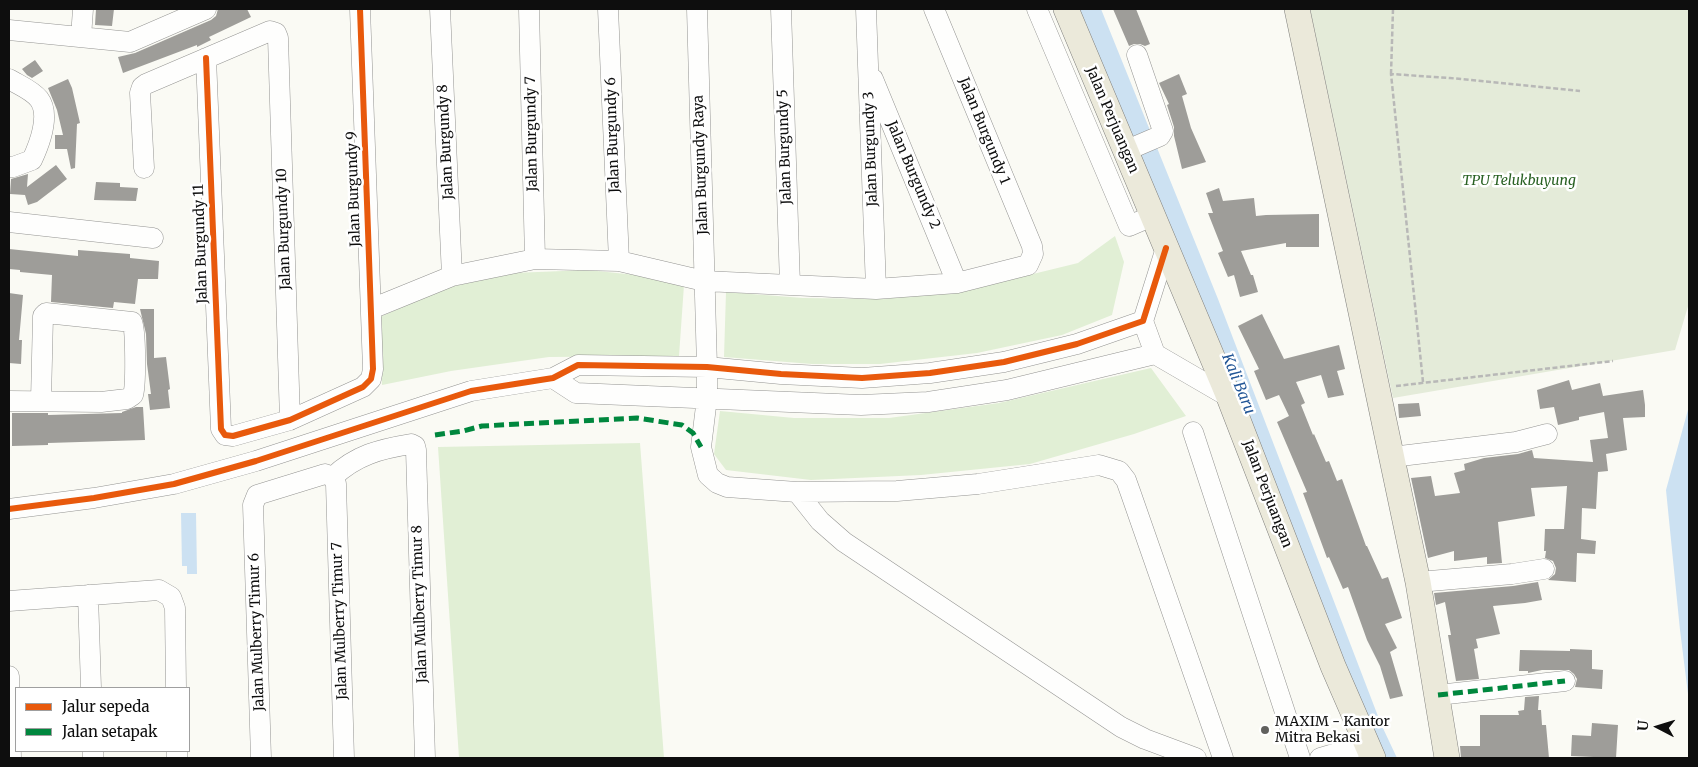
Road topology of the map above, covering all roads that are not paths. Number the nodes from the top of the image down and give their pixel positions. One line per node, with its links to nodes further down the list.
1 (83, 9): 15 (street)
2 (206, 9): 15 (street)
3 (360, 9): 34 (street, Jalan Burgundy 9)
4 (440, 9): 29 (street, Jalan Burgundy 8)
5 (528, 9): 27 (street, Jalan Burgundy 7)
6 (608, 9): 28 (street, Jalan Burgundy 6)
7 (697, 9): 30 (street, Jalan Burgundy Raya)
8 (781, 9): 32 (street, Jalan Burgundy 5)
9 (866, 9): 18 (street, Jalan Burgundy 3)
10 (934, 9): 31 (street, Jalan Burgundy 1)
11 (1037, 9): 23 (street)
12 (1066, 9): 20 (main road, Jalan Perjuangan)
13 (1298, 9): 46 (main road)
14 (9, 30): 15 (street)
15 (80, 37)
16 (1137, 56): 20 (street)
17 (206, 58): 22 (street); 43 (street, Jalan Burgundy 11); 43 (street, Jalan Burgundy 10)
18 (868, 68): 31 (street, Jalan Burgundy 2); 33 (street, Jalan Burgundy 3)
19 (9, 79): 21 (street)
20 (1129, 149): 23 (main road, Jalan Perjuangan)
21 (9, 167)
22 (144, 168)
23 (1152, 216): 26 (main road, Jalan Perjuangan)
24 (9, 222): 25 (street)
25 (153, 238)
26 (1166, 248): 35 (street); 39 (main road, Jalan Perjuangan)
27 (535, 259): 28 (street); 29 (street)
28 (619, 260): 30 (street)
29 (452, 276): 34 (street)
30 (704, 281): 32 (street); 37 (street, Jalan Burgundy Raya)
31 (957, 283): 33 (street)
32 (790, 285): 33 (street)
33 (876, 289)
34 (371, 309): 43 (street, Jalan Burgundy 9)
35 (1143, 321): 36 (street); 37 (street)
36 (1155, 354): 39 (street); 40 (street)
37 (707, 368): 38 (street); 40 (street, Jalan Burgundy Raya)
38 (553, 378): 40 (street); 49 (street)
39 (1229, 397): 59 (main road, Jalan Perjuangan)
40 (706, 398): 48 (street, Jalan Burgundy Raya)
41 (40, 400): 41 (street); 42 (street)
42 (9, 401)
43 (290, 420)
44 (1193, 432): 66 (street)
45 (1547, 434): 46 (street)
46 (1392, 457): 51 (main road)
47 (335, 481): 61 (street, Jalan Mulberry Timur 6); 62 (street, Jalan Mulberry Timur 7); 63 (street, Jalan Mulberry Timur 8)
48 (798, 492): 64 (street); 65 (street, Jalan Burgundy Raya)
49 (9, 509)
50 (1544, 569): 51 (street)
51 (1418, 582): 58 (main road)
52 (88, 595): 53 (street); 56 (street); 57 (street)
53 (9, 601)
54 (9, 676): 60 (street)
55 (1565, 681): 58 (street)
56 (91, 687)
57 (176, 687)
58 (1438, 695): 68 (main road)
59 (1370, 751): 67 (street)
60 (11, 758)
61 (261, 758)
62 (344, 758)
63 (425, 758)
64 (1196, 758)
65 (1223, 758)
66 (1300, 758)
67 (1320, 758)
68 (1447, 758)

